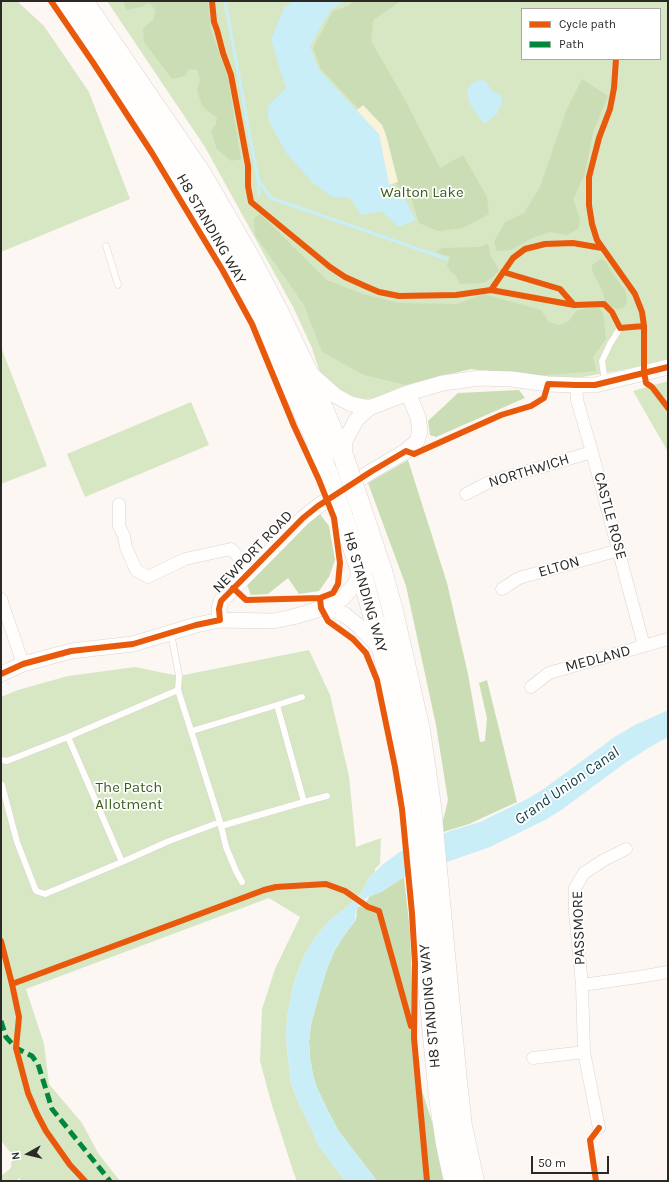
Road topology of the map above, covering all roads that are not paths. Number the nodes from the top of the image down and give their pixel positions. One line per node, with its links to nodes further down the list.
1 (61, 1): 18 (highway, H8 STANDING WAY, bridge)
2 (83, 1): 7 (highway, H8 STANDING WAY)
3 (106, 246): 4 (lane)
4 (118, 285)
5 (620, 328): 8 (lane)
6 (668, 367): 8 (street)
7 (306, 369): 11 (street); 13 (highway, H8 STANDING WAY)
8 (605, 382): 9 (street)
9 (576, 385): 10 (street); 12 (street, CASTLE ROSE)
10 (408, 393): 11 (street); 17 (street, NEWPORT ROAD)
11 (369, 408): 13 (street)
12 (592, 452): 14 (street, NORTHWICH); 16 (street, CASTLE ROSE)
13 (344, 458): 49 (highway, H8 STANDING WAY, bridge)
14 (466, 494)
15 (119, 504): 17 (street)
16 (619, 550): 19 (street, ELTON); 25 (street, CASTLE ROSE)
17 (251, 570): 22 (street, NEWPORT ROAD)
18 (360, 571): 21 (street); 26 (highway, H8 STANDING WAY)
19 (502, 589)
20 (1, 599): 27 (street)
21 (326, 607): 22 (street); 26 (street)
22 (220, 620): 23 (street)
23 (171, 633): 27 (street); 30 (lane)
24 (668, 640): 25 (street, MEDLAND)
25 (644, 646): 29 (street, MEDLAND)
26 (383, 652): 48 (highway, H8 STANDING WAY)
27 (22, 664): 28 (street)
28 (1, 674)
29 (531, 687)
30 (178, 690): 33 (lane); 34 (lane)
31 (302, 698): 32 (lane)
32 (277, 705): 33 (lane); 38 (lane)
33 (192, 731): 39 (lane)
34 (68, 737): 35 (lane); 41 (lane)
35 (1, 760)
36 (1, 785): 41 (lane)
37 (327, 796): 38 (lane)
38 (304, 802): 39 (lane)
39 (220, 824): 41 (lane); 42 (lane)
40 (626, 849): 44 (street, PASSMORE)
41 (122, 862)
42 (242, 882)
43 (668, 972): 44 (street, PASSMORE)
44 (582, 985): 45 (street, PASSMORE)
45 (584, 1052): 46 (street); 47 (street, PASSMORE)
46 (533, 1058)
47 (599, 1128)
48 (454, 1181)
49 (474, 1181)

